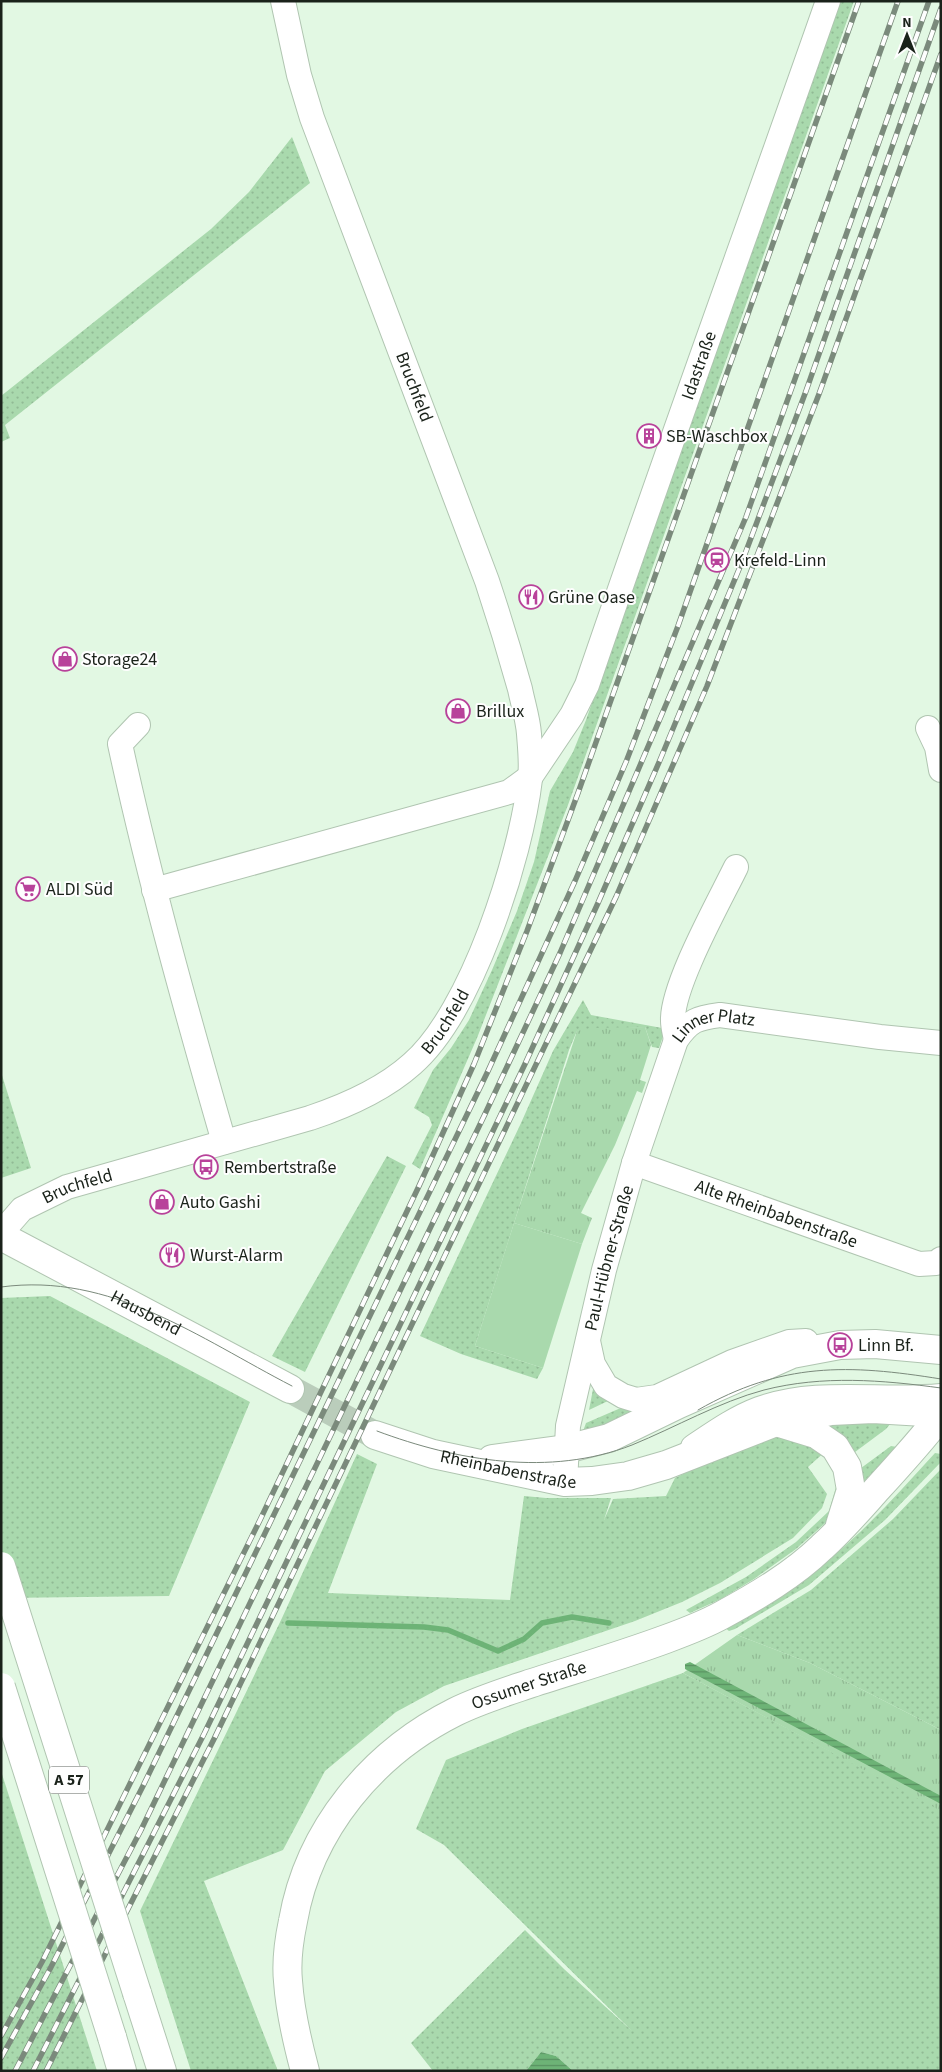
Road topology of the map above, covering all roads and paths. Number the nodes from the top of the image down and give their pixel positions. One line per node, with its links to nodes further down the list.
1 (283, 1): 6 (street, Bruchfeld)
2 (828, 1): 6 (street, Idastraße)
3 (138, 725): 8 (street)
4 (928, 728): 5 (street)
5 (941, 770)
6 (531, 776): 8 (street); 11 (street, Bruchfeld)
7 (736, 867): 9 (street, Linner Platz)
8 (154, 890): 11 (street)
9 (676, 1040): 10 (street, Linner Platz); 12 (street, Paul-Hübner-Straße)
10 (941, 1043)
11 (224, 1142): 13 (street, Bruchfeld)
12 (634, 1163): 14 (street, Alte Rheinbabenstraße); 15 (street, Paul-Hübner-Straße)
13 (1, 1235): 18 (main road, Hausbend)
14 (930, 1262)
15 (588, 1339): 16 (street); 23 (street, Paul-Hübner-Straße)
16 (831, 1346): 17 (main road, Rheinbabenstraße); 23 (main road, Rheinbabenstraße)
17 (941, 1350)
18 (290, 1389)
19 (941, 1396): 25 (street)
20 (941, 1414): 21 (main road, Rheinbabenstraße); 27 (main road, Ossumer Straße)
21 (776, 1422): 25 (main road, Rheinbabenstraße); 27 (main road)
22 (375, 1434): 24 (main road)
23 (566, 1450): 24 (main road, Rheinbabenstraße); 26 (street, Paul-Hübner-Straße)
24 (438, 1455): 26 (main road, Rheinbabenstraße)
25 (666, 1465): 26 (main road, Rheinbabenstraße)
26 (564, 1482)
27 (837, 1533): 32 (main road, Ossumer Straße)
28 (1, 1566): 31 (main road, A 57, bridge)
29 (1, 1687): 30 (main road, A 57, bridge)
30 (122, 2071)
31 (162, 2071)
32 (305, 2071)

